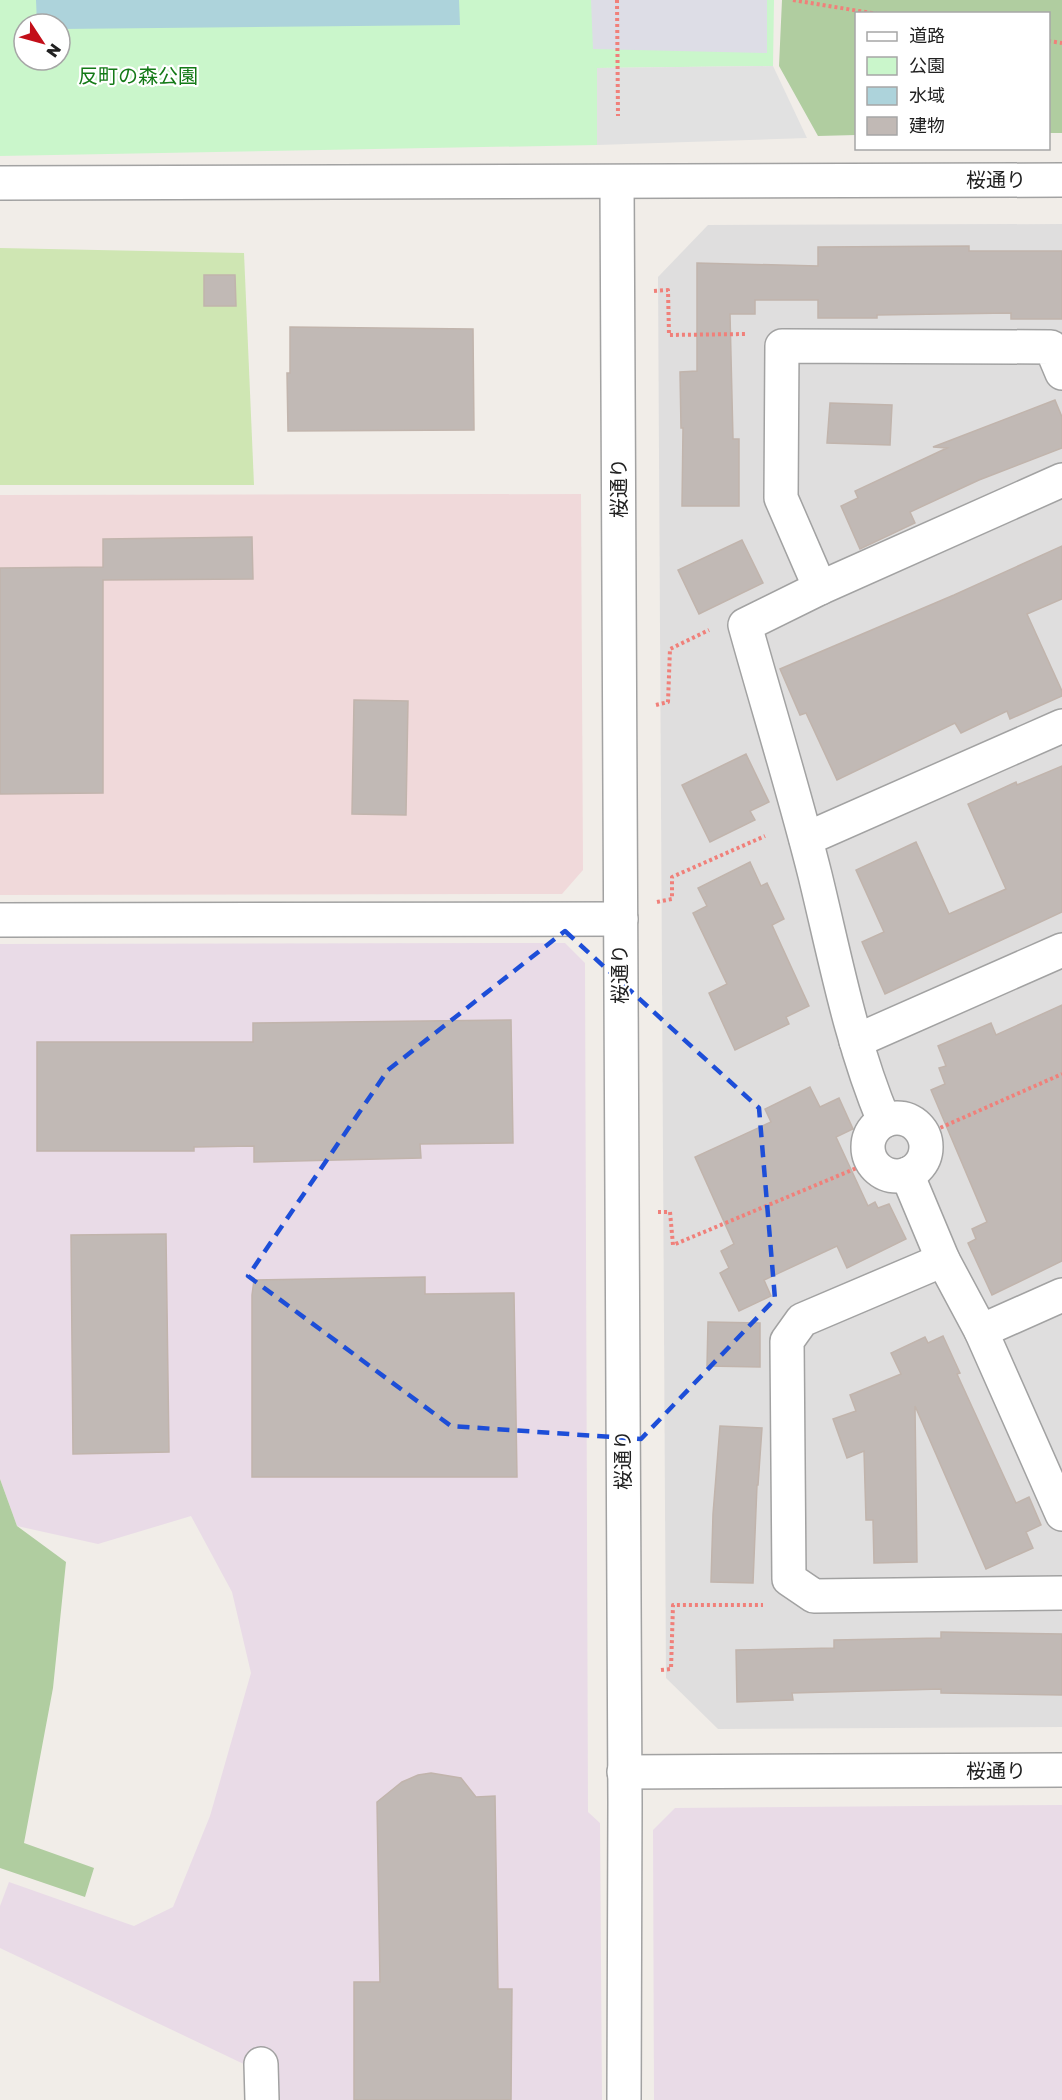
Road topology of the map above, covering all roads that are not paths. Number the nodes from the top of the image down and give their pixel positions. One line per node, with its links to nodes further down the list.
1 (1062, 180): 3 (street, 桜通り)
2 (0, 183): 3 (street)
3 (617, 183): 9 (street, 桜通り)
4 (1062, 373): 6 (street)
5 (1062, 480): 6 (street)
6 (820, 588): 8 (street)
7 (1062, 726): 8 (street)
8 (803, 830): 12 (street)
9 (634, 911): 10 (street); 21 (street, 桜通り)
10 (0, 920)
11 (1062, 950): 12 (street)
12 (856, 1041): 13 (street)
13 (884, 1121): 14 (street); 14 (street)
14 (907, 1174): 15 (street)
15 (943, 1260): 17 (street); 19 (street)
16 (1062, 1295): 17 (street)
17 (981, 1331): 18 (street)
18 (1062, 1514)
19 (1062, 1593)
20 (1062, 1770): 21 (street, 桜通り)
21 (624, 1772): 24 (street)
22 (261, 2064): 23 (street)
23 (262, 2100)
24 (624, 2100)

